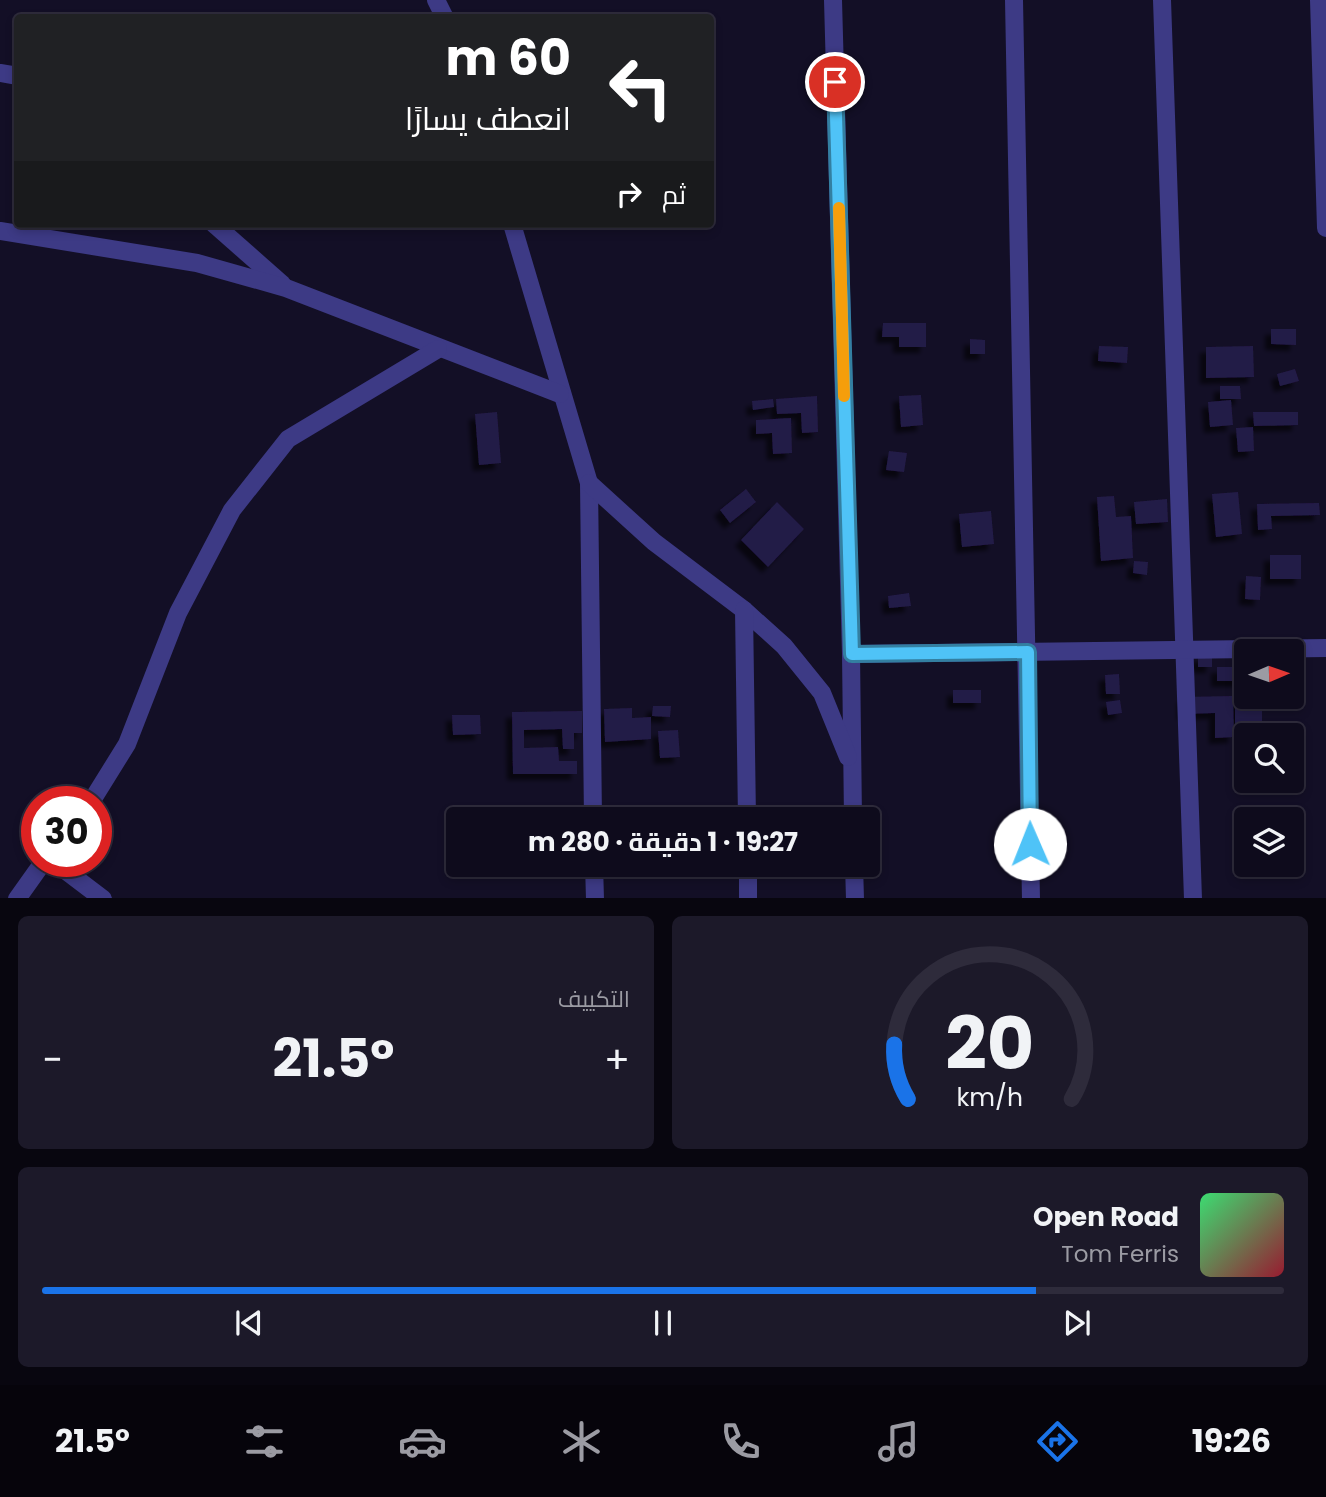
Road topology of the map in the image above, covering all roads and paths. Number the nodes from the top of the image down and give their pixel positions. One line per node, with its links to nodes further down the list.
1 (832, 0): 17 (street)
2 (1014, 0): 16 (street)
3 (1162, 0): 15 (street)
4 (1319, 0): 7 (street)
5 (218, 228): 9 (street)
6 (513, 228): 11 (street)
7 (1326, 228)
8 (0, 231): 9 (street)
9 (286, 288): 10 (street)
10 (438, 349): 11 (street); 19 (street)
11 (560, 394): 12 (street)
12 (589, 483): 13 (street); 20 (street)
13 (744, 610): 18 (street); 21 (street)
14 (1326, 648): 15 (street)
15 (1186, 650): 16 (street); 34 (street)
16 (1028, 652): 17 (street); 33 (street)
17 (852, 654): 18 (street)
18 (852, 767): 22 (street)
19 (101, 786)
20 (593, 807)
21 (747, 807)
22 (853, 807)
23 (32, 877): 28 (street)
24 (75, 877): 29 (street)
25 (594, 877): 30 (street)
26 (748, 877): 31 (street)
27 (854, 877): 32 (street)
28 (17, 898)
29 (103, 898)
30 (595, 898)
31 (748, 898)
32 (855, 898)
33 (1031, 898)
34 (1193, 898)

